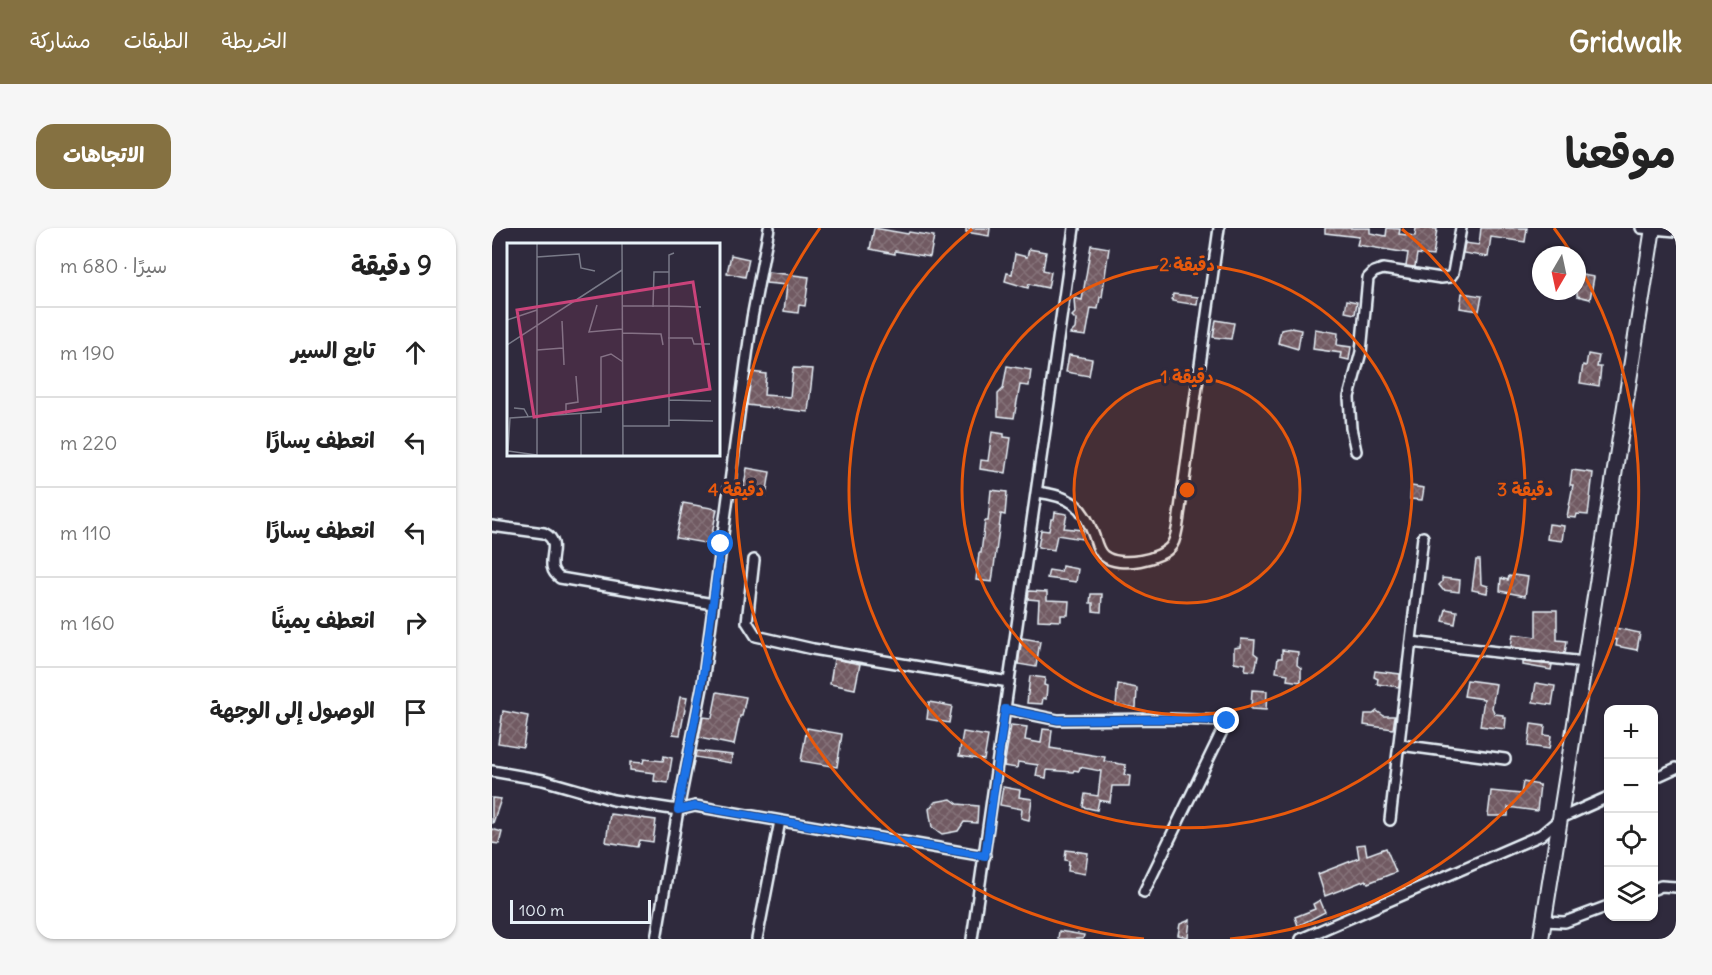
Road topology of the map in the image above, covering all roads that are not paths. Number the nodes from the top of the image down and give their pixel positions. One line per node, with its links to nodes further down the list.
1 (770, 228): 12 (street)
2 (1074, 228): 8 (street)
3 (1219, 228): 8 (street)
4 (1461, 228): 7 (street)
5 (1649, 228): 6 (street); 14 (street)
6 (1676, 231)
7 (1356, 451)
8 (1037, 492): 15 (street)
9 (492, 526): 12 (street)
10 (1423, 537): 13 (street)
11 (754, 560): 15 (street)
12 (713, 604): 23 (street)
13 (1411, 642): 14 (street); 17 (street)
14 (1584, 662): 24 (street)
15 (1009, 682): 16 (street)
16 (1005, 709): 27 (street); 30 (street)
17 (1400, 745): 18 (street); 25 (street)
18 (1504, 759)
19 (1676, 768): 21 (street)
20 (492, 771): 23 (street)
21 (1658, 776)
22 (1604, 799): 24 (street)
23 (678, 810): 26 (street); 33 (street)
24 (1561, 818): 32 (street); 36 (street)
25 (1390, 820)
26 (780, 821): 27 (street); 34 (street)
27 (985, 856): 35 (street)
28 (1658, 887): 29 (street)
29 (1676, 887)
30 (1144, 892)
31 (1604, 907): 32 (street)
32 (1544, 921): 37 (street)
33 (656, 939)
34 (757, 939)
35 (972, 939)
36 (1301, 939)
37 (1541, 939)

